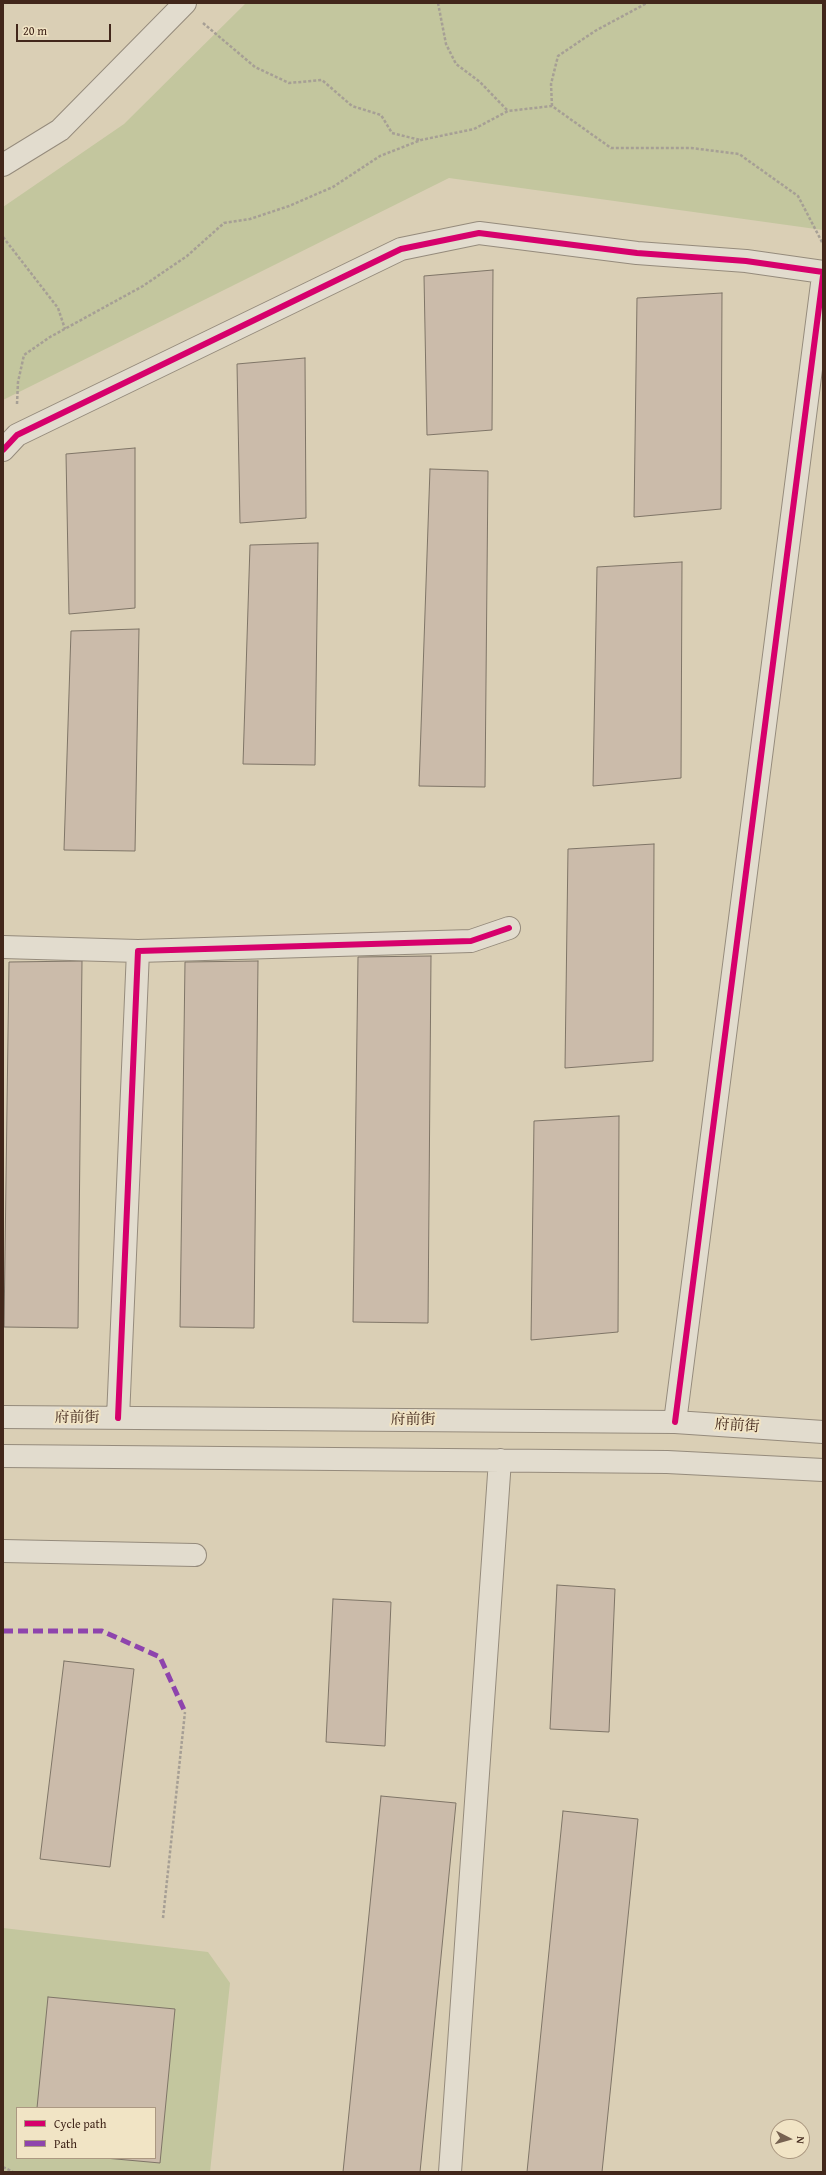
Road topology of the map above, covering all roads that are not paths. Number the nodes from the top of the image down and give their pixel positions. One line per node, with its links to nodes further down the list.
1 (184, 4): 2 (street)
2 (3, 165)
3 (823, 272): 5 (street)
4 (823, 276): 11 (street)
5 (10, 443)
6 (509, 928): 8 (street)
7 (3, 947): 8 (street)
8 (138, 951): 10 (street)
9 (3, 1418): 10 (street, 府前街)
10 (118, 1418): 11 (street, 府前街)
11 (675, 1422): 12 (street, 府前街)
12 (823, 1432)
13 (3, 1456): 14 (street)
14 (500, 1460): 15 (street); 18 (street)
15 (823, 1470)
16 (3, 1551): 17 (street)
17 (195, 1555)
18 (450, 2172)

